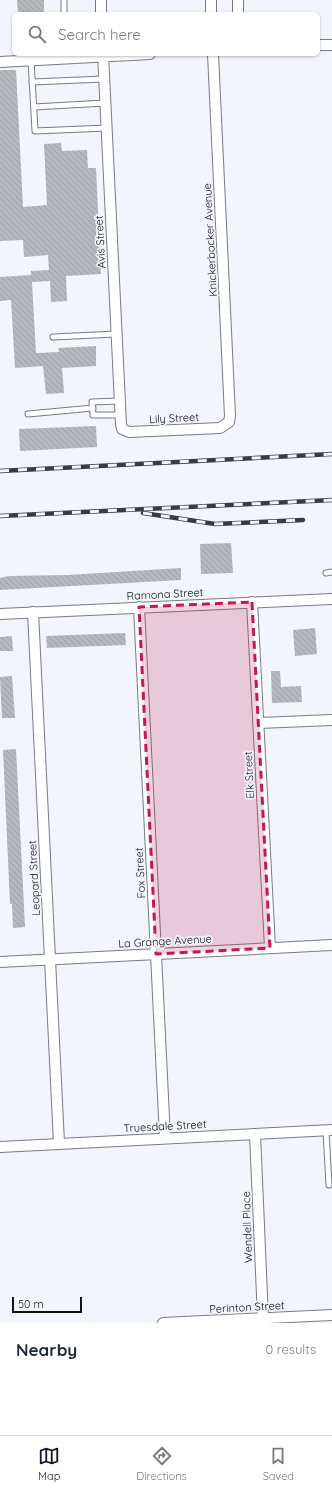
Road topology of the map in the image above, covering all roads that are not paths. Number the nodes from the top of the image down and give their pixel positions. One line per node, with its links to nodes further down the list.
1 (64, 0): 5 (lane)
2 (101, 0): 6 (street)
3 (211, 0): 7 (street)
4 (238, 0): 8 (street)
5 (64, 12)
6 (101, 12)
7 (211, 12)
8 (238, 12)
9 (332, 44): 10 (street)
10 (320, 45)
11 (66, 56): 14 (street)
12 (103, 56): 16 (street, Avis Street)
13 (213, 56): 27 (street, Knickerbocker Avenue)
14 (31, 60): 15 (street); 17 (lane)
15 (0, 62)
16 (104, 79): 17 (lane); 18 (street, Avis Street)
17 (32, 82): 19 (lane)
18 (105, 103): 19 (lane); 20 (street, Avis Street)
19 (34, 107): 20 (lane)
20 (107, 128): 21 (street, Avis Street)
21 (116, 334): 22 (lane); 23 (street, Avis Street)
22 (53, 337)
23 (120, 401): 24 (lane); 26 (street, Avis Street)
24 (93, 408): 25 (lane); 26 (lane)
25 (28, 414)
26 (120, 414): 28 (street, Avis Street)
27 (227, 425): 28 (street, Lily Street)
28 (122, 429)
29 (332, 572): 30 (lane)
30 (326, 573)
31 (332, 599): 32 (street, Ramona Street)
32 (252, 602): 33 (street, Ramona Street); 37 (street, Elk Street)
33 (139, 607): 34 (street, Ramona Street); 40 (street, Fox Street)
34 (33, 612): 35 (street, Ramona Street); 41 (street, Leopard Street)
35 (0, 614)
36 (332, 720): 37 (street)
37 (259, 723): 39 (street, Elk Street)
38 (332, 945): 39 (street, La Grange Avenue)
39 (270, 948): 40 (street, La Grange Avenue)
40 (156, 954): 41 (street, La Grange Avenue); 45 (street, Fox Street)
41 (50, 960): 42 (street, La Grange Avenue); 46 (street, Leopard Street)
42 (0, 962)
43 (329, 1130): 44 (street, Truesdale Street); 48 (lane)
44 (256, 1134): 45 (street, Truesdale Street); 50 (street, Wendell Place)
45 (165, 1138): 46 (street, Truesdale Street)
46 (59, 1143): 47 (street, Truesdale Street)
47 (0, 1146)
48 (329, 1185)
49 (332, 1314): 50 (street, Perinton Street)
50 (263, 1318): 51 (street, Perinton Street)
51 (223, 1321): 52 (street, Perinton Street)
52 (163, 1323)

